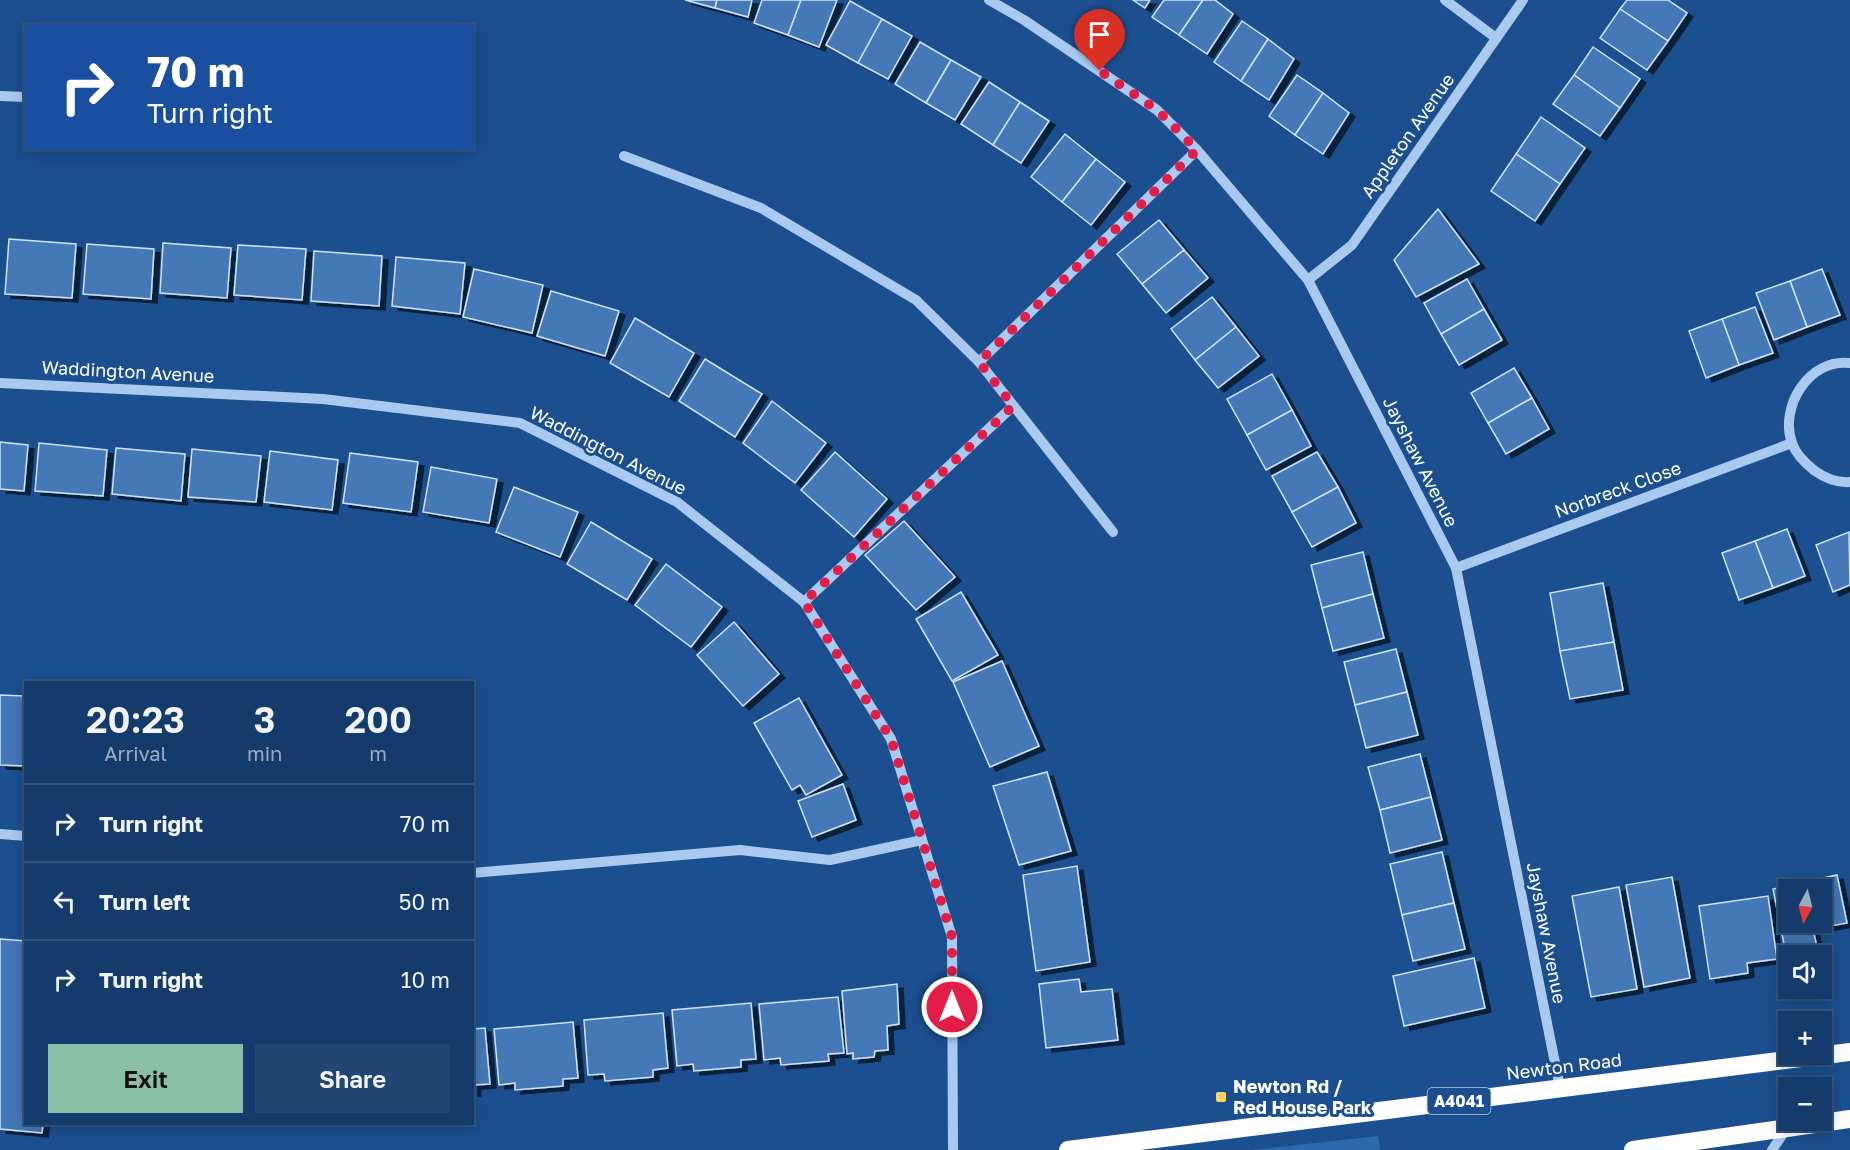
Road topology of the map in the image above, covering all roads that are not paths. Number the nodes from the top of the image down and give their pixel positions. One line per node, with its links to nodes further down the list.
1 (989, 0): 7 (street, Jayshaw Avenue)
2 (1445, 0): 4 (street)
3 (1523, 0): 4 (street, Appleton Avenue)
4 (1496, 38): 9 (street, Appleton Avenue)
5 (0, 96): 6 (street)
6 (24, 97)
7 (1197, 150): 9 (street, Jayshaw Avenue); 10 (street)
8 (624, 156): 10 (street)
9 (1308, 280): 17 (street, Jayshaw Avenue)
10 (979, 362): 13 (street)
11 (1850, 363): 14 (street)
12 (0, 383): 18 (street, Waddington Avenue)
13 (1013, 406): 16 (street); 18 (street)
14 (1792, 443): 15 (street); 17 (street, Norbreck Close)
15 (1850, 482)
16 (1113, 532)
17 (1456, 568): 24 (street, Jayshaw Avenue)
18 (804, 602): 21 (street, Waddington Avenue)
19 (0, 834): 20 (street)
20 (24, 836)
21 (922, 840): 22 (street); 29 (street, Waddington Avenue)
22 (474, 873)
23 (1850, 1052): 24 (highway, Newton Road / A4041)
24 (1560, 1088): 30 (highway, Newton Road / A4041)
25 (1850, 1119): 26 (highway)
26 (1832, 1122)
27 (1778, 1129): 31 (highway)
28 (1785, 1131): 32 (street)
29 (952, 1150)
30 (1068, 1150)
31 (1636, 1150)
32 (1772, 1150)

